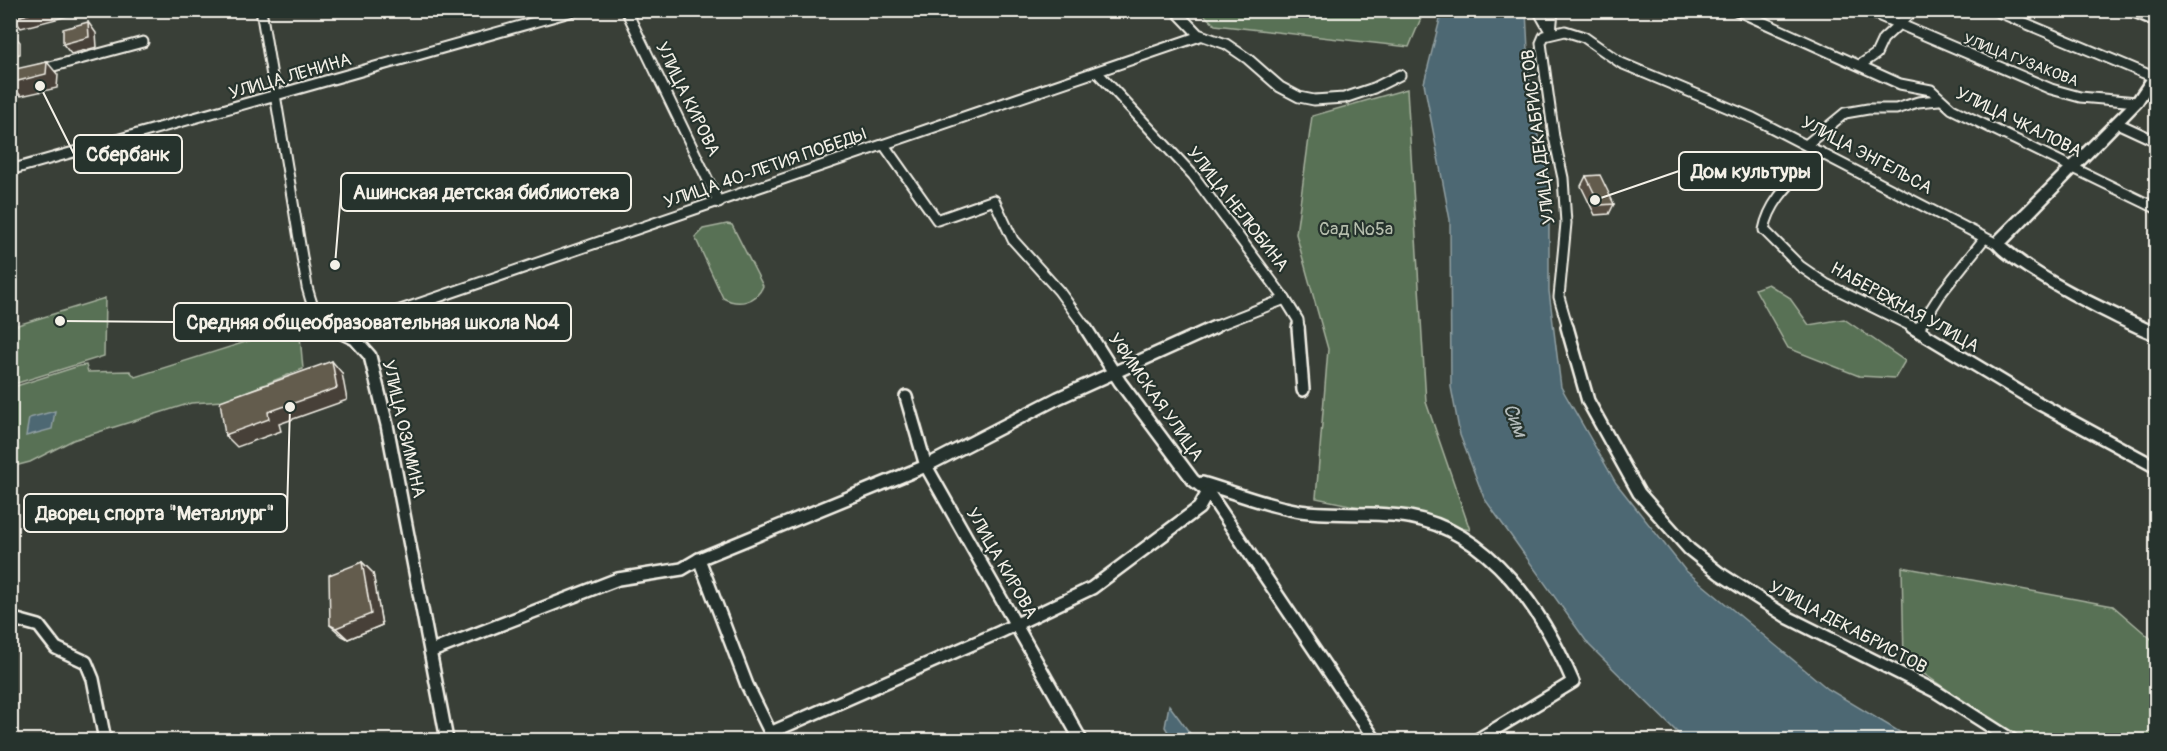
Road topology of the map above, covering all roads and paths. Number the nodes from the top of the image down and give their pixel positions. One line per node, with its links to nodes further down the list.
1 (261, 10): 21 (street, УЛИЦА ОЗИМИНА)
2 (577, 10): 21 (street, УЛИЦА ЛЕНИНА)
3 (626, 10): 32 (street, УЛИЦА КИРОВА)
4 (1175, 10): 15 (street)
5 (1538, 10): 14 (street)
6 (1553, 10): 14 (street)
7 (1736, 10): 17 (street, УЛИЦА ЧКАЛОВА)
8 (1866, 10): 13 (street, УЛИЦА ГУЗАКОВА)
9 (1914, 10): 13 (street)
10 (1994, 10): 20 (street)
11 (2123, 10): 12 (main road)
12 (2155, 22)
13 (1900, 23): 17 (street); 23 (street, УЛИЦА ГУЗАКОВА)
14 (1551, 33): 28 (street, УЛИЦА ЭНГЕЛЬСА); 57 (street, УЛИЦА ДЕКАБРИСТОВ)
15 (1200, 36): 18 (street, УЛИЦА 40-ЛЕТИЯ ПОБЕДЫ); 19 (street)
16 (143, 42): 25 (street)
17 (1860, 65): 22 (street, УЛИЦА ЧКАЛОВА)
18 (1097, 72): 27 (street, УЛИЦА 40-ЛЕТИЯ ПОБЕДЫ); 36 (street, УЛИЦА НЕЛЮБИНА)
19 (1400, 75)
20 (2156, 76): 23 (main road)
21 (276, 97): 31 (street, УЛИЦА ЛЕНИНА); 38 (street, УЛИЦА ОЗИМИНА)
22 (1939, 100): 28 (street); 30 (street, УЛИЦА ЧКАЛОВА)
23 (2137, 102): 24 (main road)
24 (2117, 123): 26 (street); 30 (main road)
25 (10, 130)
26 (2157, 141)
27 (885, 145): 32 (street, УЛИЦА 40-ЛЕТИЯ ПОБЕДЫ); 40 (street, УФИМСКАЯ УЛИЦА)
28 (1806, 145): 29 (street, УЛИЦА ЭНГЕЛЬСА)
29 (1820, 152): 34 (street, УЛИЦА ЭНГЕЛЬСА); 37 (street, НАБЕРЕЖНАЯ УЛИЦА)
30 (2072, 165): 33 (street, УЛИЦА ЧКАЛОВА); 35 (main road)
31 (10, 170)
32 (719, 203): 38 (street, УЛИЦА 40-ЛЕТИЯ ПОБЕДЫ)
33 (2157, 208)
34 (1984, 239): 35 (street, УЛИЦА ЭНГЕЛЬСА); 37 (street)
35 (1999, 245): 39 (main road, УЛИЦА ЭНГЕЛЬСА)
36 (1285, 299): 40 (street); 41 (street, УЛИЦА НЕЛЮБИНА)
37 (1918, 330): 44 (street, НАБЕРЕЖНАЯ УЛИЦА)
38 (341, 332): 50 (street, УЛИЦА ОЗИМИНА)
39 (2157, 334)
40 (1114, 373): 43 (street); 45 (street, УФИМСКАЯ УЛИЦА)
41 (1303, 390)
42 (906, 397): 43 (street, УЛИЦА КИРОВА)
43 (926, 466): 47 (street); 49 (street, УЛИЦА КИРОВА)
44 (2157, 467)
45 (1193, 480): 46 (street, УФИМСКАЯ УЛИЦА); 56 (street)
46 (1208, 492): 49 (street); 55 (street, УФИМСКАЯ УЛИЦА)
47 (699, 559): 50 (street); 51 (street)
48 (10, 618): 52 (street)
49 (1016, 624): 51 (street); 54 (street, УЛИЦА КИРОВА)
50 (432, 651): 53 (street, УЛИЦА ОЗИМИНА)
51 (773, 736)
52 (105, 741)
53 (447, 741)
54 (1081, 741)
55 (1375, 741)
56 (1477, 741)
57 (2012, 741)

